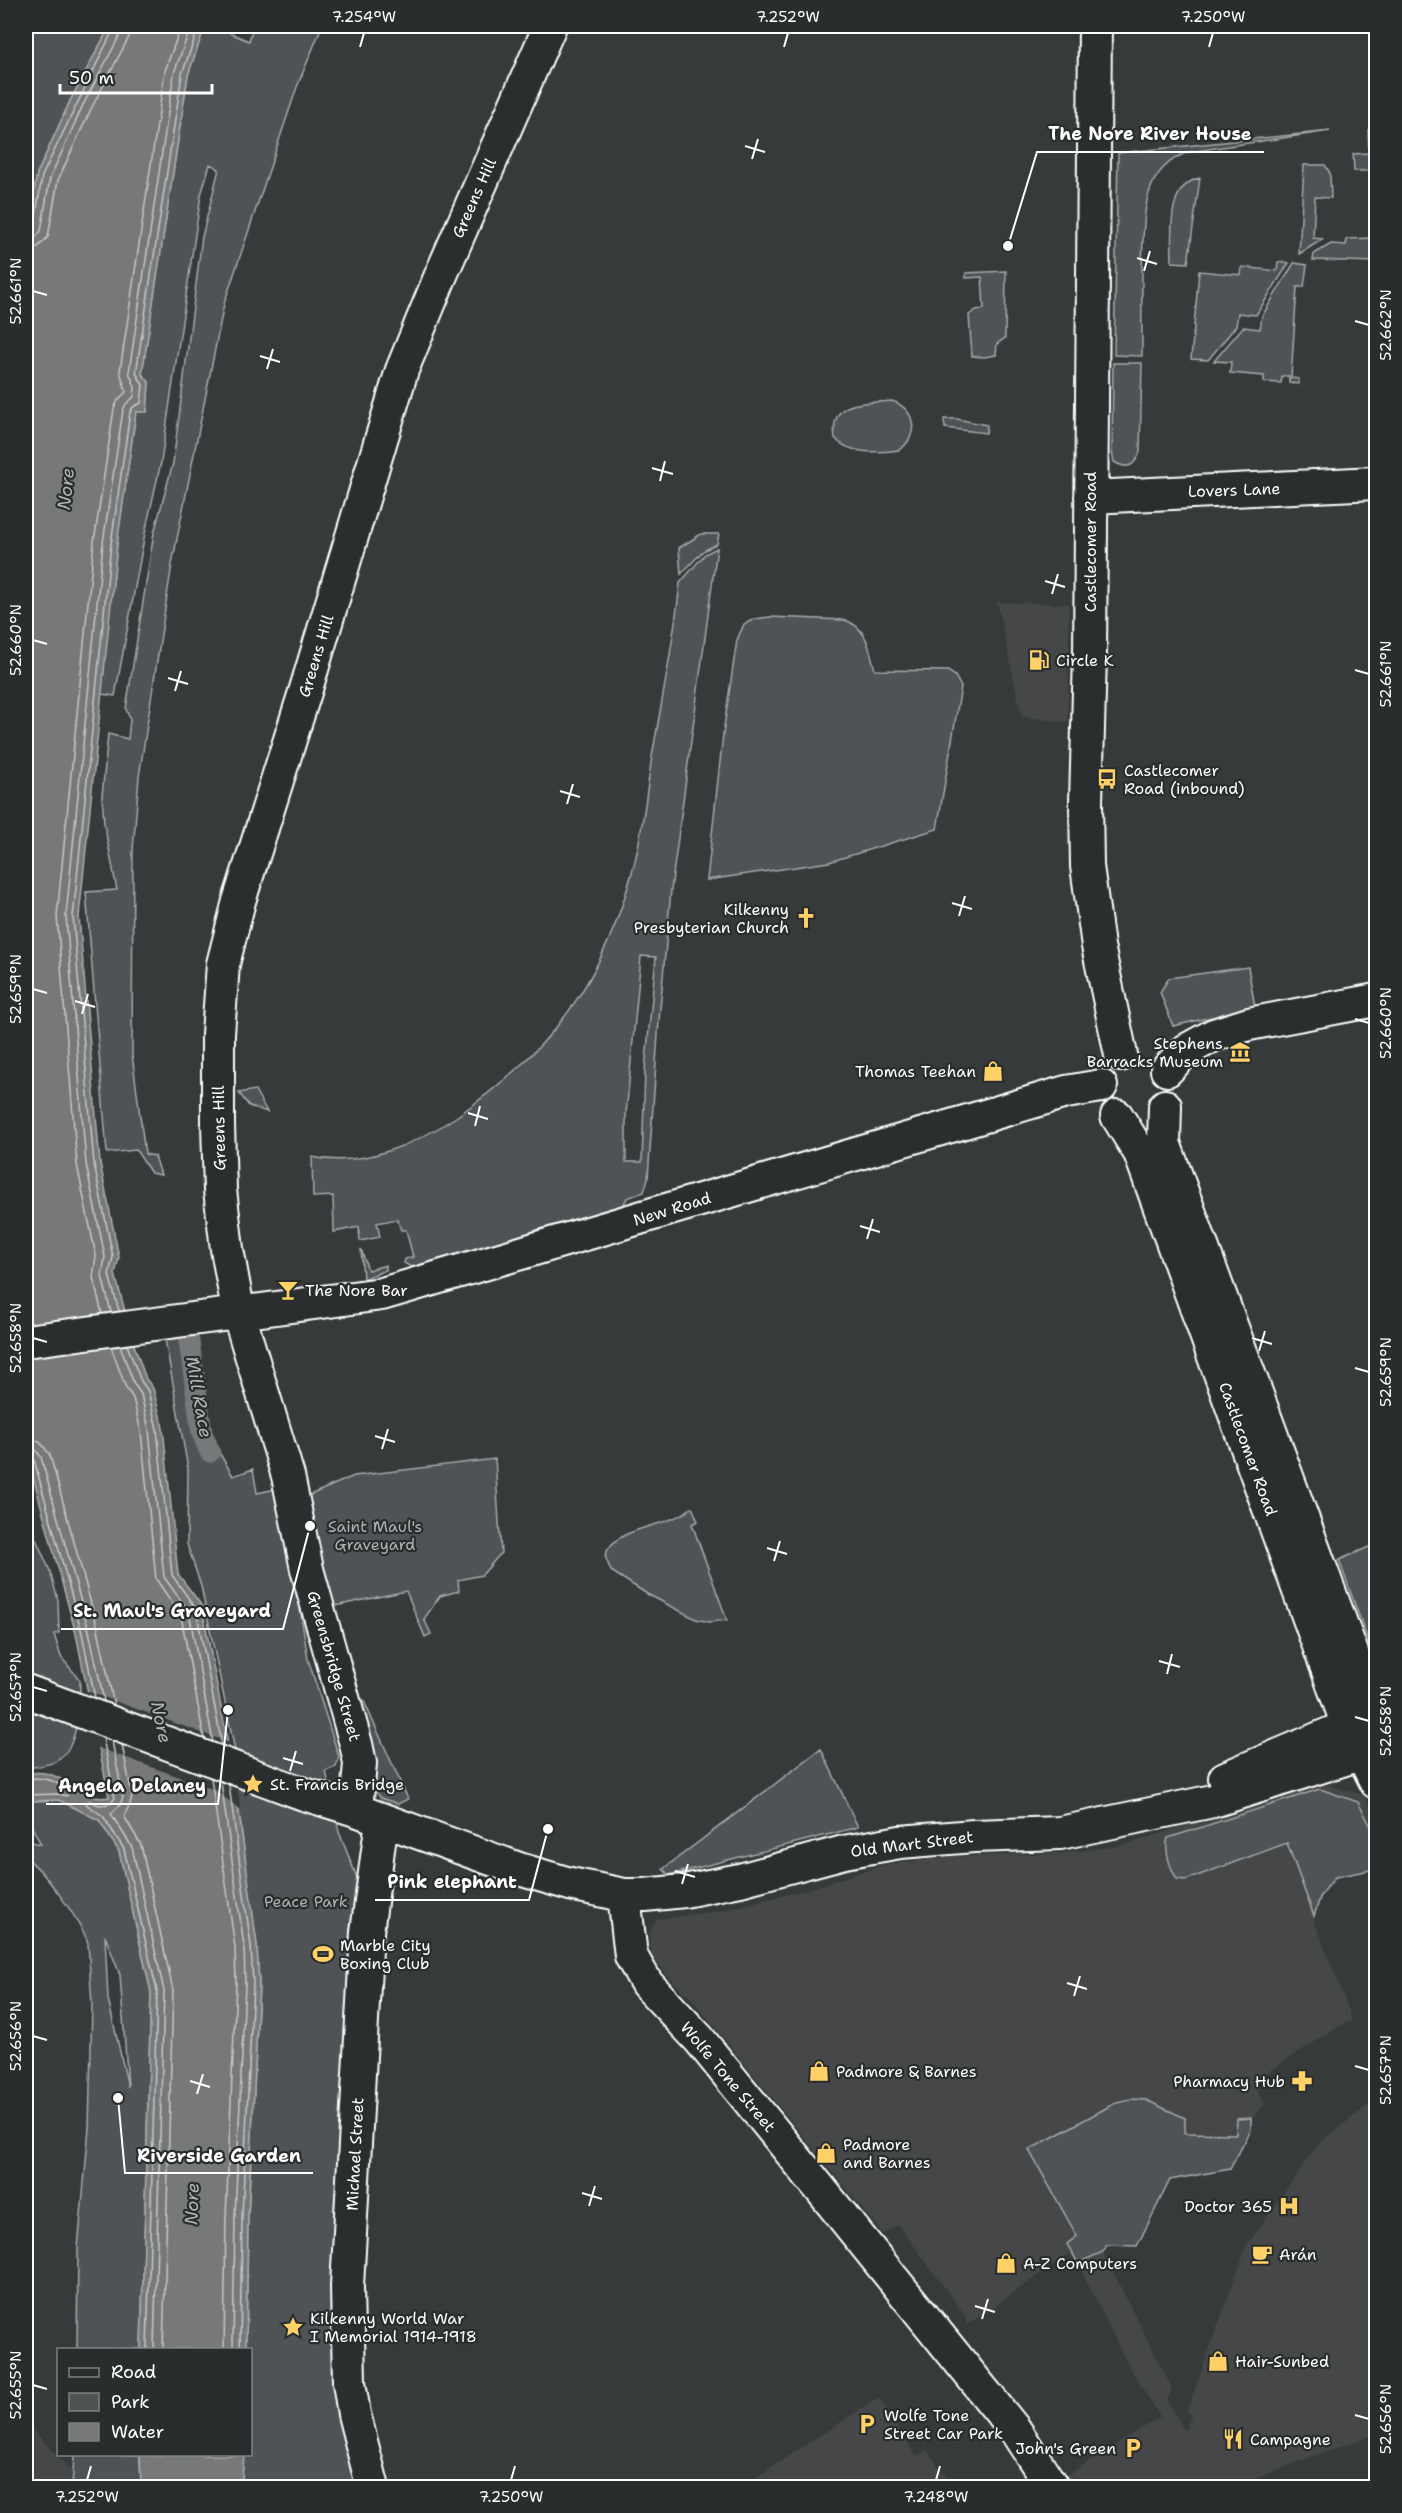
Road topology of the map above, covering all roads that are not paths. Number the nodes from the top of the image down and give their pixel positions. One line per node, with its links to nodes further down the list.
1 (550, 26): 11 (main road, Greens Hill)
2 (1095, 26): 4 (main road, Castlecomer Road)
3 (1377, 483): 4 (main road, Lovers Lane)
4 (1091, 497): 6 (main road, Castlecomer Road)
5 (1377, 1000): 7 (main road)
6 (1121, 1055): 7 (main road); 8 (main road)
7 (1167, 1070): 9 (main road)
8 (1101, 1086): 10 (main road); 11 (main road, New Road)
9 (1165, 1106): 10 (main road); 14 (main road, Castlecomer Road)
10 (1117, 1116): 14 (main road, Castlecomer Road)
11 (239, 1315): 12 (main road, New Road); 16 (main road, Greensbridge Street)
12 (26, 1341)
13 (26, 1691): 16 (main road)
14 (1366, 1719): 15 (main road, Castlecomer Road); 17 (main road, Old Mart Street)
15 (1372, 1762): 17 (main road, Old Mart Street)
16 (357, 1811): 18 (main road); 19 (main road, Michael Street)
17 (1167, 1811): 18 (main road, Old Mart Street)
18 (624, 1895): 20 (main road, Wolfe Tone Street)
19 (373, 2487)
20 (1053, 2487)

